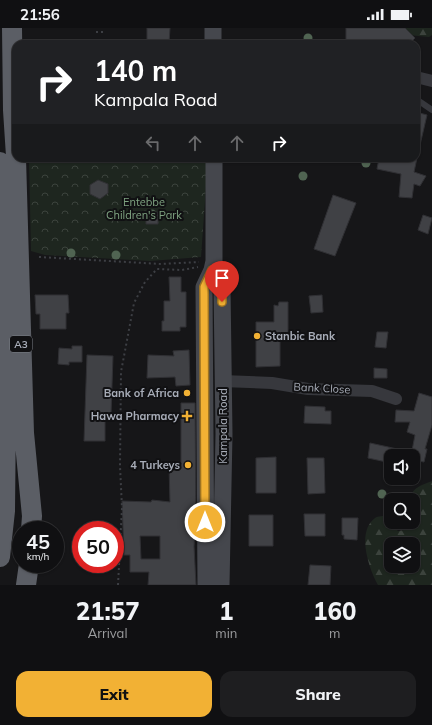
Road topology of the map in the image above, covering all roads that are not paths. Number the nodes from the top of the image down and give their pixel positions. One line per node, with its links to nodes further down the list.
1 (12, 28): 3 (highway, A3)
2 (213, 28): 4 (main road)
3 (12, 40)
4 (213, 40)
5 (420, 78): 6 (street)
6 (432, 81)
7 (420, 102): 8 (lane)
8 (432, 110)
9 (0, 162): 12 (highway, A3)
10 (16, 162): 16 (highway, A3)
11 (214, 162): 13 (main road, Kampala Road)
12 (1, 261): 17 (highway, A3)
13 (213, 266): 14 (main road, Kampala Road); 20 (main road, Kampala Road)
14 (222, 381): 15 (street, Bank Close); 21 (main road, Kampala Road)
15 (396, 399)
16 (32, 521)
17 (0, 557)
18 (28, 573): 19 (highway)
19 (26, 585)
20 (206, 585)
21 (221, 585)

